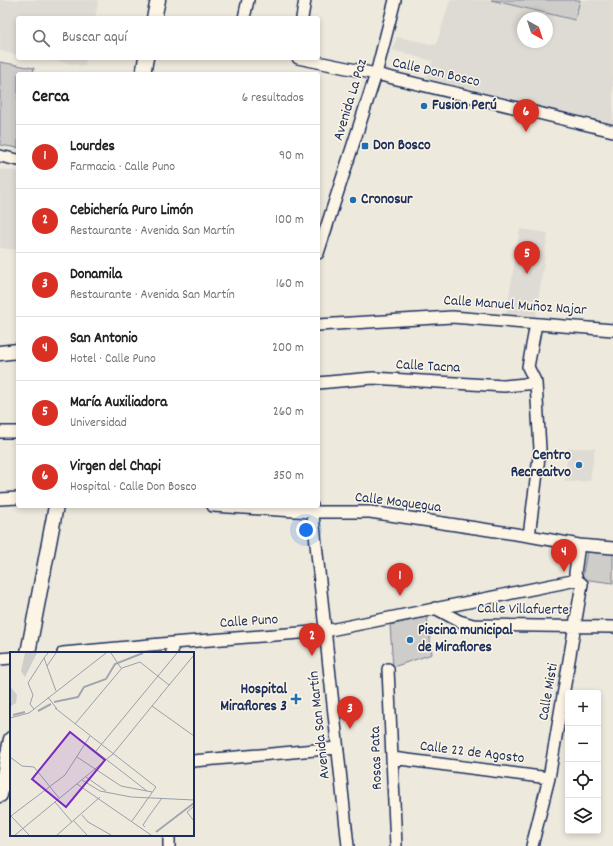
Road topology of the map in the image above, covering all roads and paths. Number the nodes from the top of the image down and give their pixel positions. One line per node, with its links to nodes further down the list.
1 (158, 0): 5 (main road)
2 (248, 0): 6 (street)
3 (305, 0): 7 (street)
4 (395, 0): 11 (street, Avenida La Paz)
5 (154, 16)
6 (244, 16)
7 (302, 16)
8 (146, 60): 10 (main road)
9 (308, 60): 11 (street, Calle Don Bosco)
10 (143, 72)
11 (376, 74): 12 (street, Calle Don Bosco); 15 (street, Avenida La Paz)
12 (613, 131)
13 (0, 156): 14 (street)
14 (16, 160)
15 (320, 247)
16 (536, 324): 17 (street, Calle Manuel Muñoz Najar); 18 (street, Calle Manuel Muñoz Najar); 22 (street)
17 (320, 325)
18 (613, 330)
19 (16, 351): 20 (main road)
20 (0, 353)
21 (320, 383): 22 (street, Calle Tacna)
22 (536, 383): 30 (street)
23 (0, 432): 24 (street)
24 (16, 432)
25 (16, 498): 26 (street)
26 (0, 499)
27 (56, 508): 39 (main road)
28 (279, 508): 29 (street, Calle Moquegua)
29 (312, 509): 30 (street, Calle Moquegua); 37 (street, Avenida San Martín)
30 (529, 536): 31 (street, Calle Moquegua)
31 (579, 545): 32 (street, Calle Moquegua); 33 (street, Calle Misti)
32 (613, 548)
33 (577, 580): 34 (street, Calle Puno); 35 (street, Calle Misti)
34 (435, 608): 35 (street, Calle Villafuerte); 37 (street, Calle Puno)
35 (575, 626): 36 (street, Calle Villafuerte); 49 (street, Calle Misti)
36 (613, 627)
37 (325, 631): 38 (street, Calle Puno); 45 (street, Avenida San Martín)
38 (172, 648): 40 (street, Calle Puno)
39 (28, 652)
40 (85, 652)
41 (10, 658): 42 (street)
42 (0, 659)
43 (388, 669): 46 (street, Rosas Pata)
44 (10, 748): 48 (main road)
45 (337, 748): 47 (street); 51 (street, Avenida San Martín)
46 (392, 758): 49 (street, Calle 22 de Agosto); 52 (street, Rosas Pata)
47 (194, 761)
48 (7, 777): 50 (main road)
49 (549, 778): 54 (street, Calle Misti)
50 (0, 795)
51 (348, 846)
52 (396, 846)
53 (526, 846): 54 (street)
54 (532, 846)

